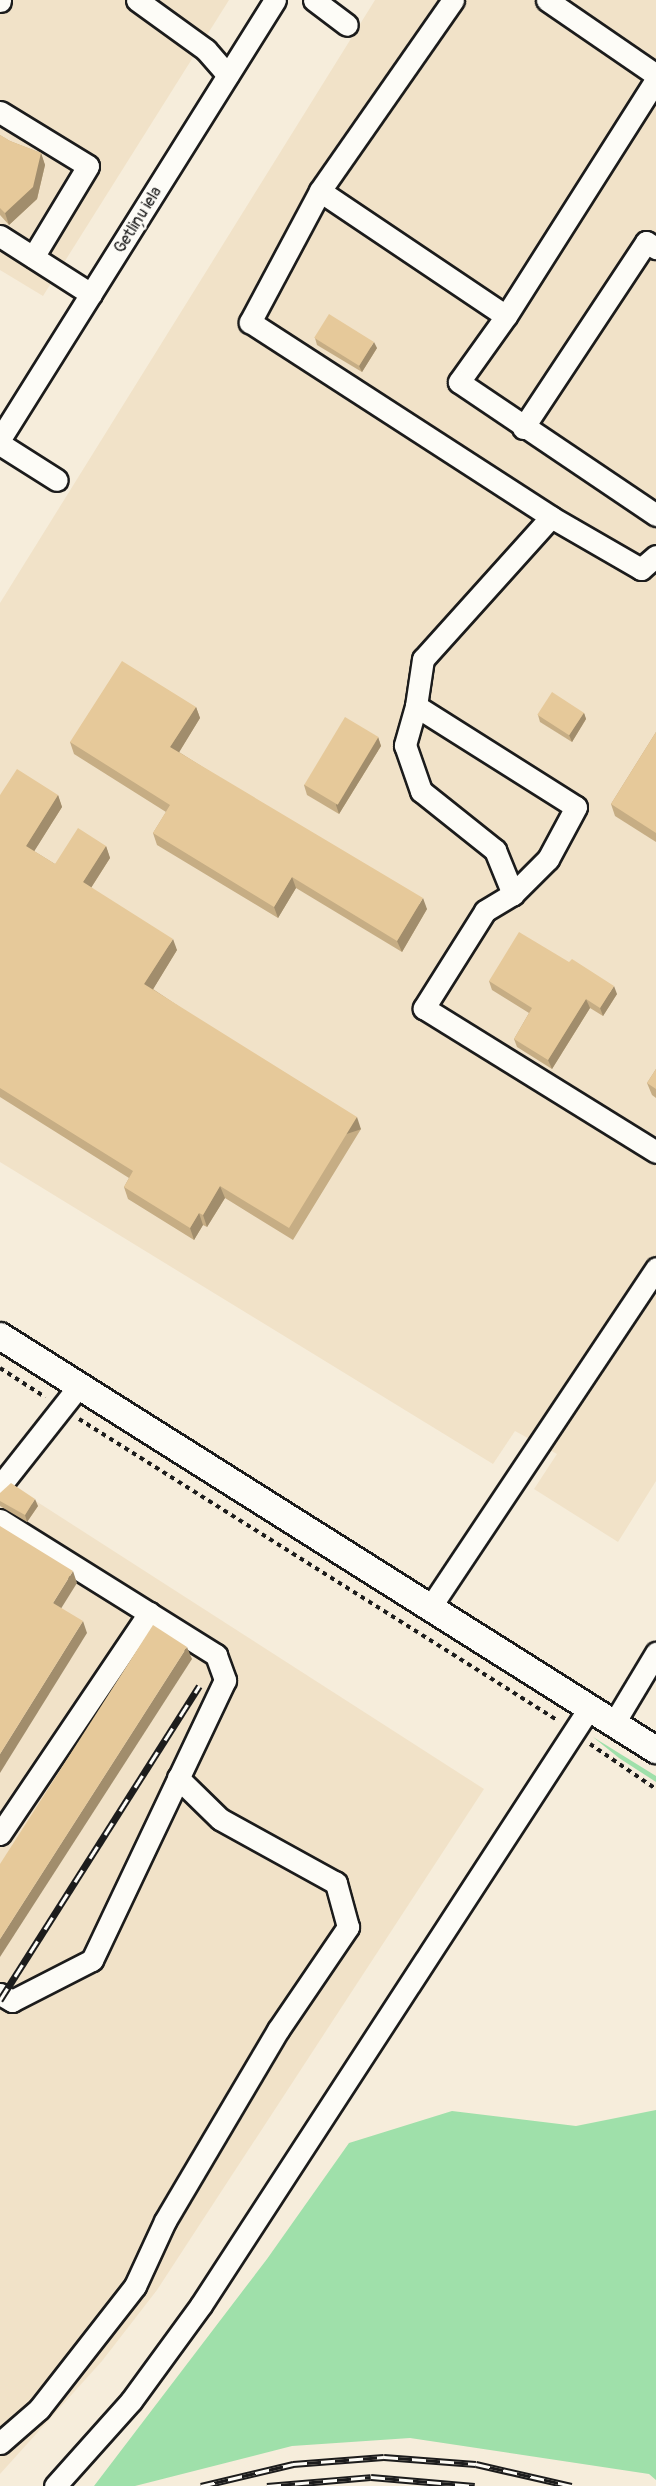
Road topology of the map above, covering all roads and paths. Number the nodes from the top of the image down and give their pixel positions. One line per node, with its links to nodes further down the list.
1 (137, 0): 7 (street)
2 (275, 0): 7 (street, Getliņu iela)
3 (314, 0): 6 (street)
4 (453, 0): 11 (street)
5 (547, 0): 8 (street)
6 (348, 25)
7 (228, 75): 15 (street, Getliņu iela)
8 (656, 75)
9 (656, 80): 16 (street)
10 (0, 112): 14 (street)
11 (320, 191): 16 (street); 22 (street)
12 (0, 236): 14 (street)
13 (656, 248): 17 (street)
14 (33, 257): 15 (street)
15 (91, 294): 18 (street, Getliņu iela)
16 (506, 316): 17 (street)
17 (523, 428): 21 (street)
18 (0, 440)
19 (0, 444): 20 (street)
20 (57, 480)
21 (656, 515)
22 (551, 517): 23 (street); 24 (street)
23 (656, 556)
24 (416, 706): 25 (street); 25 (street)
25 (513, 894): 26 (street)
26 (656, 1152)
27 (656, 1268): 34 (street)
28 (0, 1336): 30 (main road)
29 (0, 1368): 31 (path)
30 (80, 1386): 31 (street); 34 (main road)
31 (62, 1408): 32 (street); 39 (path)
32 (0, 1486)
33 (0, 1520): 35 (street)
34 (431, 1606): 37 (main road)
35 (149, 1613): 41 (street); 43 (street)
36 (656, 1653): 38 (street)
37 (590, 1707): 38 (main road); 39 (street)
38 (614, 1723): 40 (main road)
39 (575, 1733): 42 (path); 46 (street)
40 (656, 1750)
41 (178, 1778): 44 (street); 45 (street)
42 (656, 1789)
43 (0, 1834)
44 (0, 1994)
45 (0, 2443)
46 (55, 2486)

